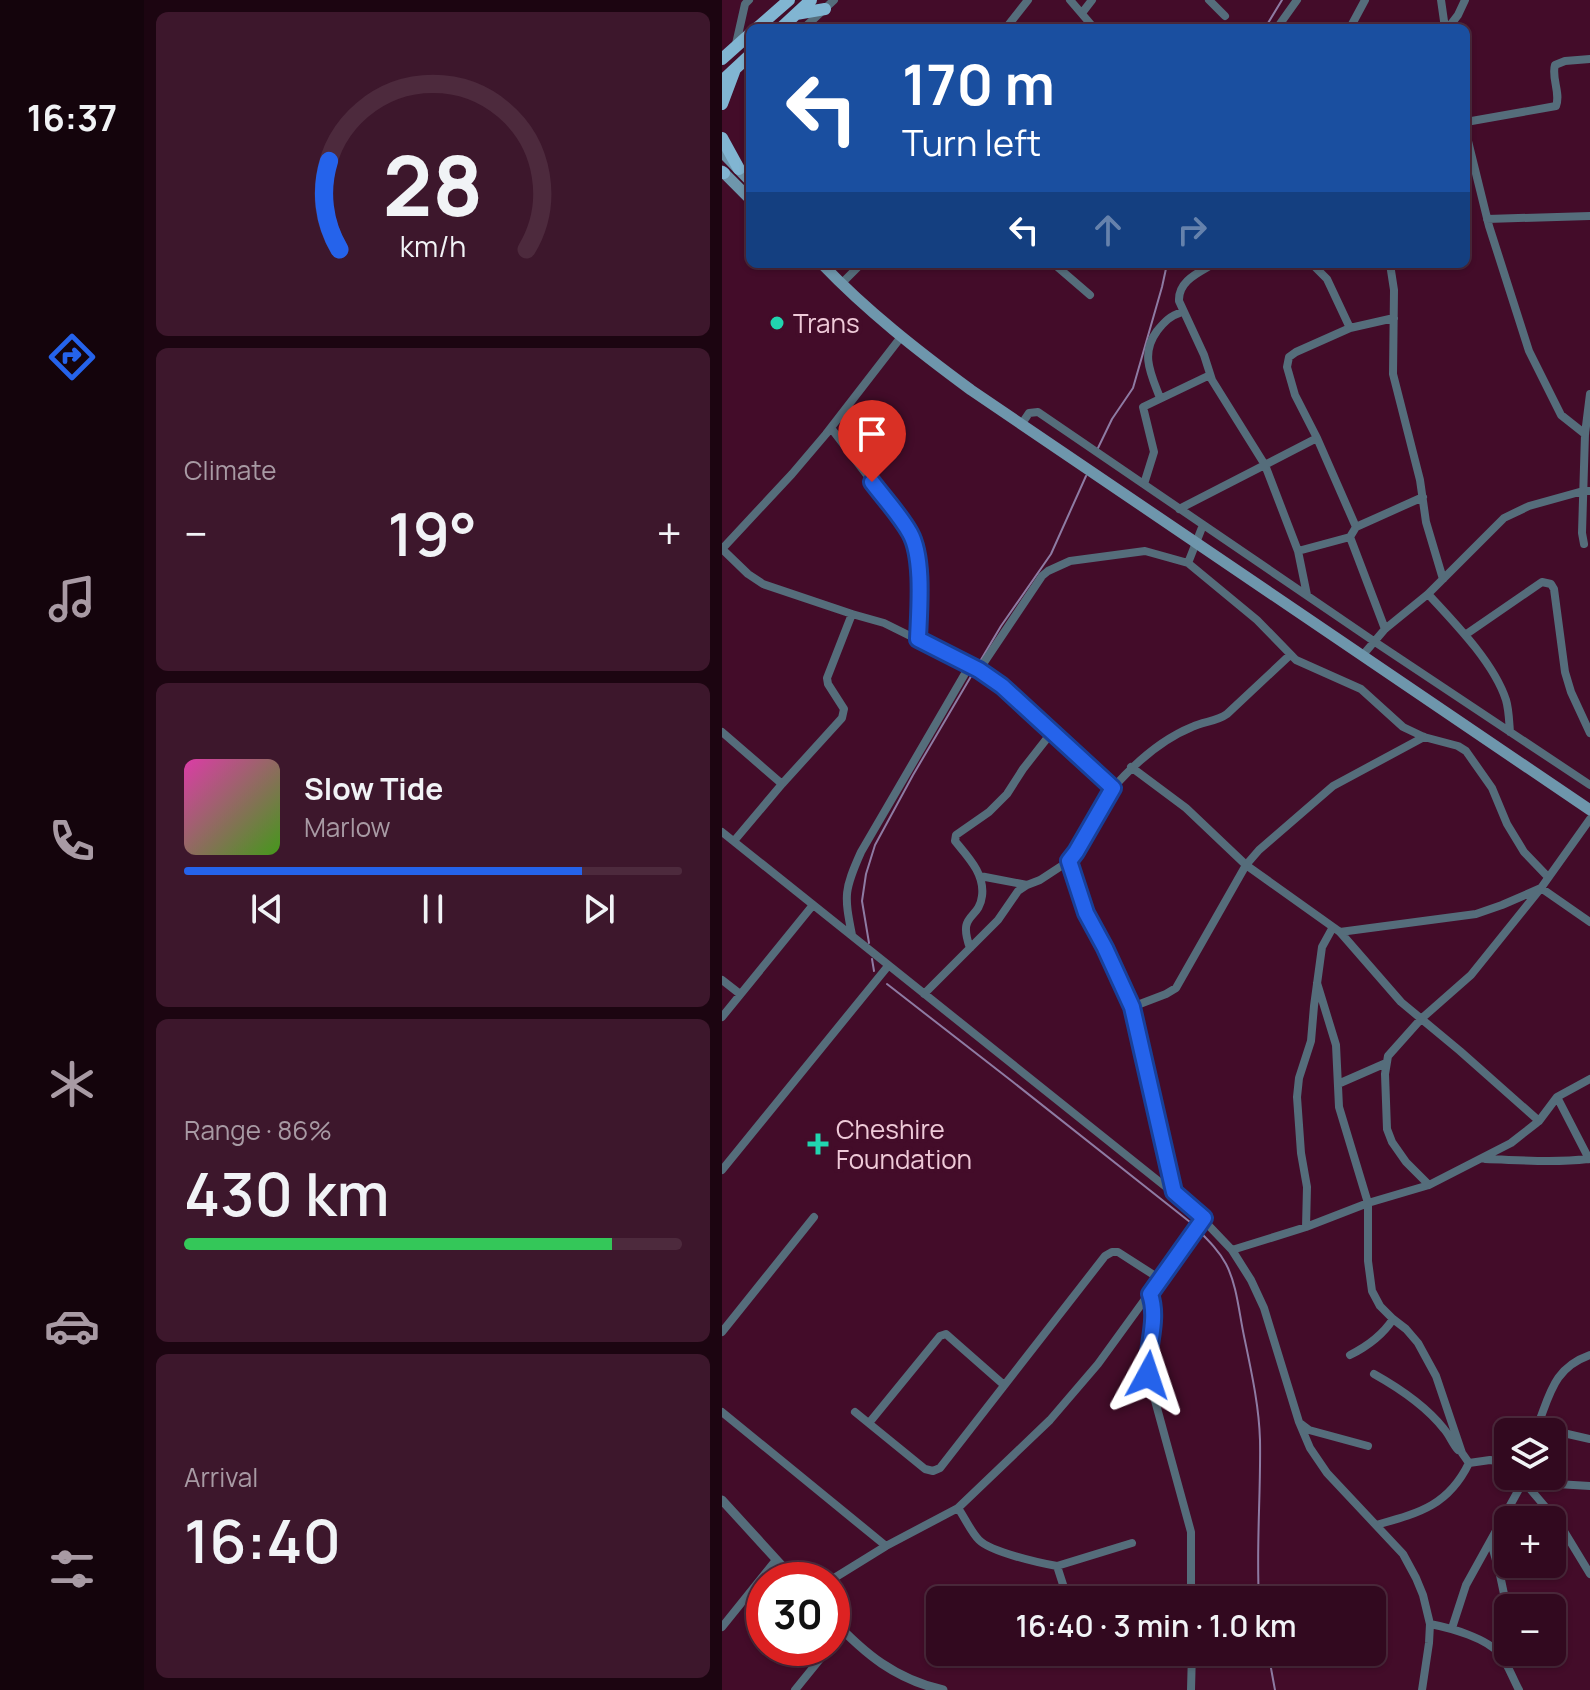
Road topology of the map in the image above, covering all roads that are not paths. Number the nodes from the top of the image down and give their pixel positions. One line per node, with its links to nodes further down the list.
1 (789, 0): 16 (main road)
2 (811, 0): 14 (main road)
3 (1028, 0): 19 (street)
4 (1070, 0): 13 (street)
5 (1092, 0): 13 (street)
6 (1209, 0): 15 (street)
7 (1297, 0): 21 (street)
8 (1365, 0): 22 (street)
9 (1441, 0): 23 (street)
10 (1465, 0): 24 (street)
11 (747, 2): 26 (street)
12 (829, 4): 14 (main road); 18 (street)
13 (1082, 13): 20 (street)
14 (796, 14): 17 (main road)
15 (1225, 16)
16 (762, 24)
17 (785, 24)
18 (808, 24)
19 (1009, 24)
20 (1091, 24)
21 (1280, 24)
22 (1352, 24)
23 (1445, 24)
24 (1449, 24)
25 (746, 38): 26 (main road)
26 (735, 49): 27 (main road)
27 (722, 59)
28 (746, 59): 30 (main road)
29 (1590, 59): 33 (street)
30 (735, 69): 31 (main road); 32 (main road)
31 (722, 81)
32 (722, 104)
33 (1470, 121)
34 (722, 138): 37 (main road)
35 (722, 152): 37 (main road)
36 (1470, 152): 42 (street)
37 (739, 169): 39 (main road)
38 (723, 172): 40 (main road)
39 (746, 177)
40 (746, 195)
41 (1590, 216): 42 (street)
42 (1487, 219): 61 (street)
43 (826, 268): 49 (main road)
44 (857, 268): 49 (street)
45 (1059, 268): 50 (street)
46 (1206, 268): 51 (street)
47 (1316, 268): 53 (street)
48 (1391, 268): 52 (street)
49 (841, 284): 54 (main road)
50 (1090, 295)
51 (1182, 312): 55 (street); 57 (street)
52 (1394, 318): 53 (street); 66 (street)
53 (1350, 328): 62 (street)
54 (901, 337): 59 (main road); 60 (street)
55 (1210, 375): 57 (street); 63 (street)
56 (1590, 394): 58 (street)
57 (1160, 398): 64 (street)
58 (1588, 418): 61 (street)
59 (1021, 425): 64 (street); 71 (main road)
60 (831, 428): 73 (street); 82 (street)
61 (1585, 434): 65 (street)
62 (1317, 438): 63 (street); 69 (street)
63 (1265, 465): 67 (street); 74 (street)
64 (1144, 484): 67 (street)
65 (1586, 491): 72 (street); 76 (street)
66 (1423, 497): 69 (street); 76 (street)
67 (1179, 509): 68 (street)
68 (1203, 525): 71 (street); 78 (street)
69 (1356, 527): 70 (street)
70 (1350, 537): 74 (street); 80 (street)
71 (1195, 543): 75 (street); 85 (main road)
72 (1584, 544)
73 (722, 549): 79 (street)
74 (1298, 551): 78 (street)
75 (1188, 563): 84 (street); 86 (street)
76 (1443, 579): 77 (street)
77 (1428, 594): 80 (street); 81 (street)
78 (1307, 595): 83 (street)
79 (852, 614): 82 (street); 93 (street)
80 (1385, 629): 83 (street)
81 (1465, 635): 89 (street); 90 (street)
82 (918, 639): 86 (street)
83 (1375, 642): 85 (street); 89 (street)
84 (1290, 655): 91 (street); 92 (street)
85 (1362, 656): 96 (main road)
86 (975, 667): 88 (street); 111 (street)
87 (722, 732): 93 (street)
88 (1052, 732): 95 (street); 104 (street)
89 (1510, 732): 94 (street)
90 (1590, 733)
91 (1424, 737): 103 (street); 105 (street)
92 (1131, 767): 95 (street); 103 (street)
93 (782, 784): 101 (street)
94 (1590, 785)
95 (1113, 788): 102 (street)
96 (1590, 810)
97 (1590, 819): 99 (street)
98 (722, 832): 101 (street)
99 (1581, 832): 100 (street); 105 (street)
100 (1590, 838)
101 (734, 841): 108 (street)
102 (1069, 861): 106 (street); 118 (street)
103 (1246, 865): 110 (street); 118 (street)
104 (980, 876): 106 (street); 112 (street)
105 (1548, 877): 107 (street)
106 (1027, 885): 112 (street)
107 (1541, 888): 109 (street); 110 (street); 120 (street)
108 (813, 905): 111 (street); 116 (street)
109 (1590, 922)
110 (1336, 930): 115 (street); 120 (street)
111 (852, 936): 113 (street)
112 (970, 948): 117 (street)
113 (888, 966): 117 (street); 128 (street)
114 (722, 980): 116 (street)
115 (1317, 983): 123 (street); 134 (street)
116 (740, 994): 119 (street)
117 (924, 994): 130 (street)
118 (1132, 1007): 130 (street)
119 (722, 1017)
120 (1421, 1019): 121 (street); 125 (street)
121 (1386, 1063): 123 (street); 129 (street)
122 (1590, 1079): 124 (street)
123 (1338, 1084): 131 (street)
124 (1557, 1097): 125 (street); 127 (street)
125 (1539, 1121): 126 (street)
126 (1482, 1158): 127 (street); 129 (street)
127 (1589, 1159)
128 (722, 1170)
129 (1429, 1185): 131 (street)
130 (1174, 1192): 133 (street)
131 (1368, 1203): 134 (street); 138 (street)
132 (814, 1217): 139 (street)
133 (1199, 1225): 135 (street); 136 (street)
134 (1306, 1227): 135 (street)
135 (1232, 1250): 147 (street)
136 (1160, 1279): 137 (street); 143 (street)
137 (1150, 1294): 160 (street); 170 (street)
138 (1393, 1319): 140 (street); 152 (street)
139 (722, 1332)
140 (1350, 1355)
141 (1590, 1355): 146 (street)
142 (1374, 1374): 152 (street)
143 (1004, 1385): 148 (street); 148 (street)
144 (722, 1412): 164 (street)
145 (855, 1412): 148 (street)
146 (1539, 1418)
147 (1299, 1422): 151 (street); 161 (street)
148 (869, 1423)
149 (1566, 1435): 150 (street)
150 (1590, 1439)
151 (1368, 1446)
152 (1462, 1453): 154 (street)
153 (1494, 1461): 154 (street)
154 (1469, 1463): 161 (street)
155 (1566, 1484): 156 (street)
156 (1590, 1486)
157 (1516, 1490): 162 (street)
158 (1530, 1490): 168 (street)
159 (722, 1500): 165 (street)
160 (958, 1508): 164 (street); 166 (street)
161 (1376, 1525): 172 (street)
162 (1491, 1542): 171 (street); 174 (street)
163 (1132, 1543): 166 (street)
164 (886, 1546): 167 (street)
165 (776, 1560): 173 (street)
166 (1057, 1566): 169 (street)
167 (850, 1568)
168 (1590, 1574)
169 (1063, 1586)
170 (1191, 1586)
171 (1504, 1594)
172 (1430, 1624): 174 (street); 184 (street)
173 (722, 1627)
174 (1452, 1628): 176 (street)
175 (850, 1637): 180 (street)
176 (1494, 1650)
177 (814, 1666): 181 (street)
178 (1192, 1666): 183 (street)
179 (1506, 1666): 185 (street)
180 (928, 1688): 182 (street)
181 (795, 1690)
182 (943, 1690)
183 (1191, 1690)
184 (1422, 1690)
185 (1519, 1690)

